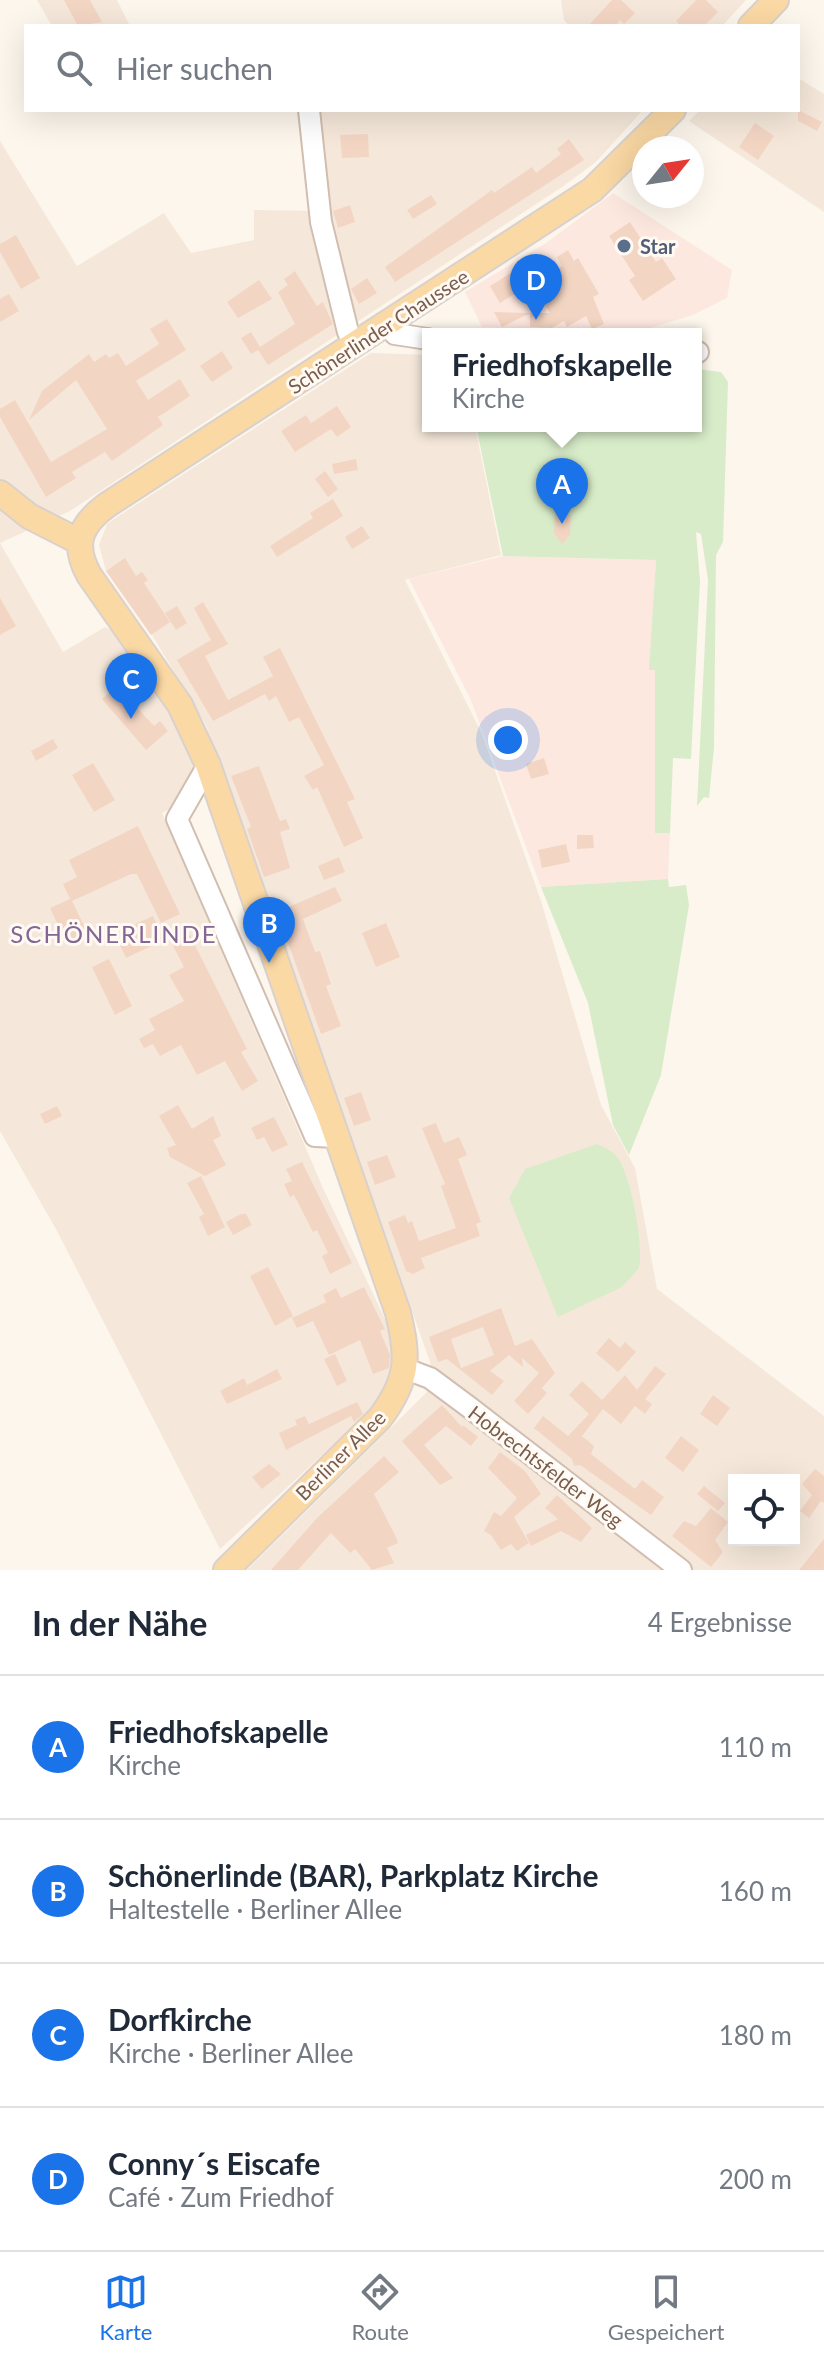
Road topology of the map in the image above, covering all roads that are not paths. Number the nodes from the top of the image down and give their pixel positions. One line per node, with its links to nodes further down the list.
1 (776, 0): 2 (main road)
2 (753, 24)
3 (309, 112): 7 (street)
4 (671, 112): 5 (main road, Schönerlinder Chaussee)
5 (389, 324): 6 (street); 7 (main road, Schönerlinder Chaussee)
6 (422, 338)
7 (356, 344): 9 (main road, Schönerlinder Chaussee)
8 (0, 493): 9 (main road)
9 (78, 541): 10 (main road)
10 (208, 765): 11 (main road); 11 (street)
11 (338, 1137): 12 (main road)
12 (406, 1369): 13 (main road, Berliner Allee); 14 (street, Hobrechtsfelder Weg)
13 (226, 1570)
14 (681, 1570)

